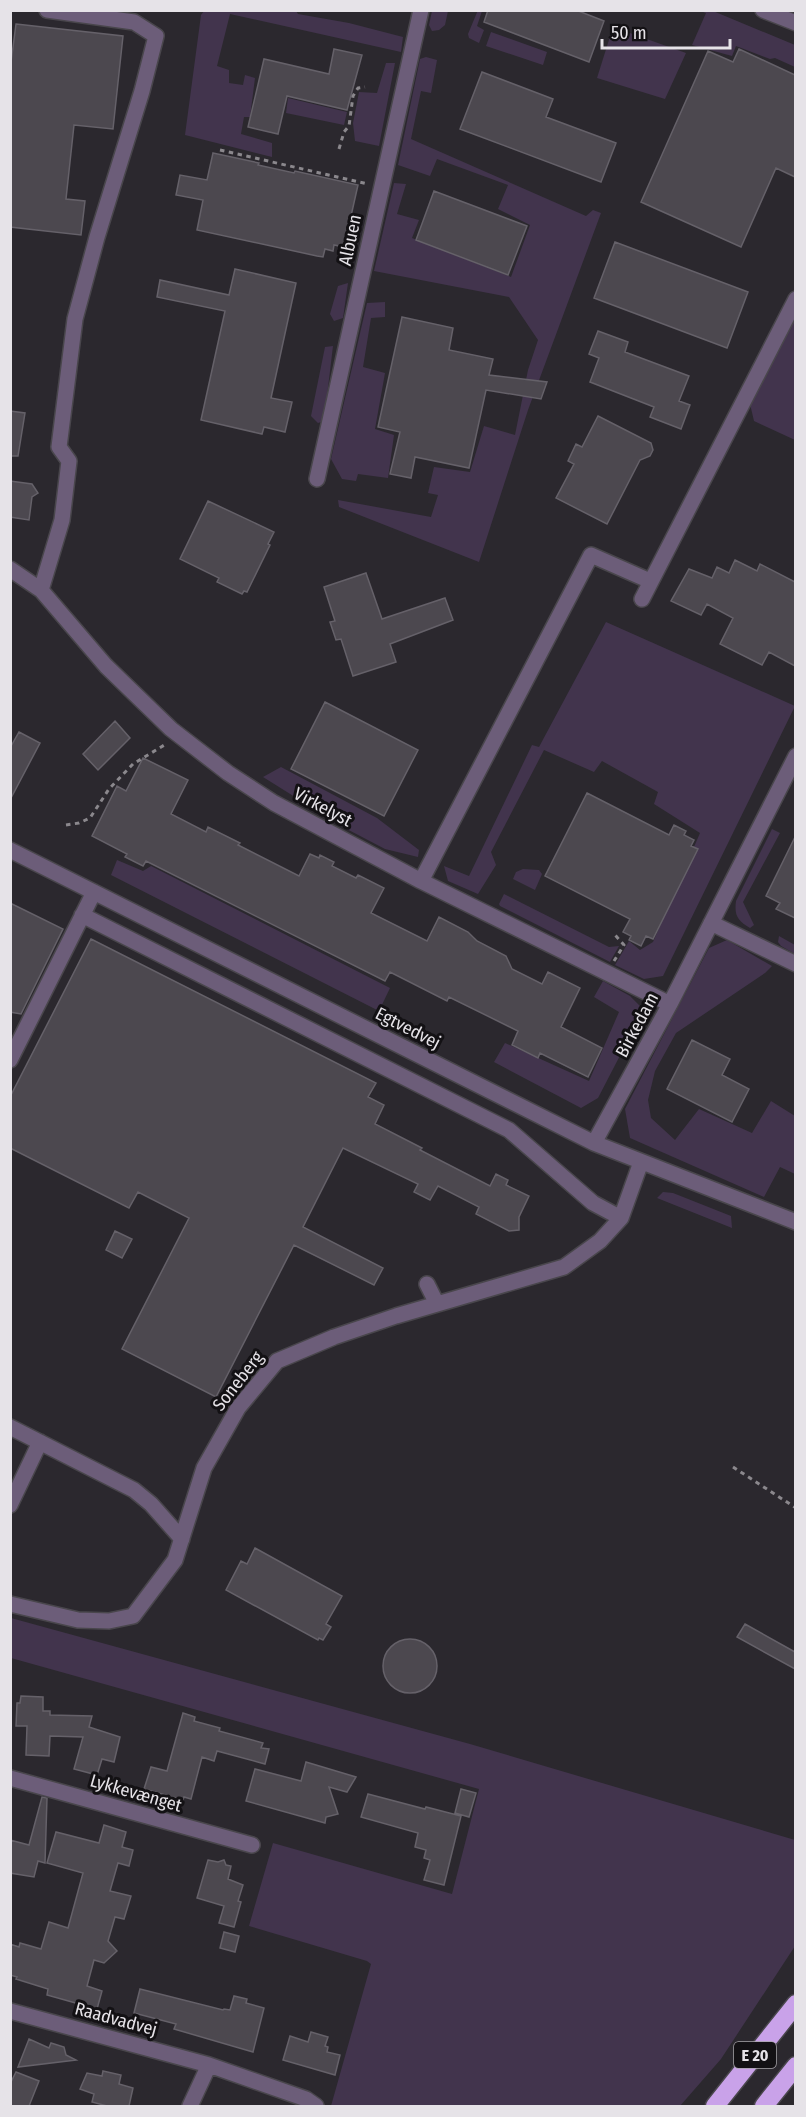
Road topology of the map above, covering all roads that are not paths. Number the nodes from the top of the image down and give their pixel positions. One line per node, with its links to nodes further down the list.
1 (47, 10): 9 (street)
2 (421, 10): 6 (street, Albuen)
3 (763, 10): 4 (street)
4 (795, 23)
5 (795, 299): 8 (street)
6 (317, 479)
7 (10, 569): 9 (street, Virkelyst)
8 (650, 581): 10 (street); 13 (street)
9 (41, 590): 13 (street, Virkelyst)
10 (642, 599)
11 (795, 756): 16 (street, Birkedam)
12 (10, 850): 14 (street, Egtvedvej)
13 (422, 881): 18 (street, Virkelyst)
14 (94, 892): 15 (street); 19 (street, Egtvedvej)
15 (82, 915): 20 (street); 21 (street)
16 (711, 923): 17 (street); 18 (street, Birkedam)
17 (795, 964)
18 (670, 1004): 22 (street, Birkedam)
19 (338, 1015): 20 (street); 22 (street, Egtvedvej)
20 (327, 1039): 24 (street)
21 (10, 1060)
22 (594, 1143): 23 (street, Egtvedvej)
23 (641, 1162): 24 (street, Soneberg); 25 (street, Egtvedvej)
24 (621, 1218): 27 (street, Soneberg)
25 (795, 1222)
26 (428, 1284): 27 (street)
27 (437, 1304): 31 (street, Soneberg)
28 (10, 1427): 29 (street)
29 (40, 1442): 30 (street); 31 (street)
30 (10, 1504)
31 (182, 1539): 32 (street, Soneberg)
32 (10, 1604)
33 (10, 1778): 34 (street, Lykkevænget)
34 (252, 1845)
35 (795, 2004): 41 (highway, E 20)
36 (11, 2013): 37 (street, Raadvadvej)
37 (209, 2065): 39 (street); 40 (street, Raadvadvej)
38 (795, 2066): 42 (highway, E 20)
39 (190, 2106)
40 (316, 2106)
41 (715, 2106)
42 (764, 2106)

